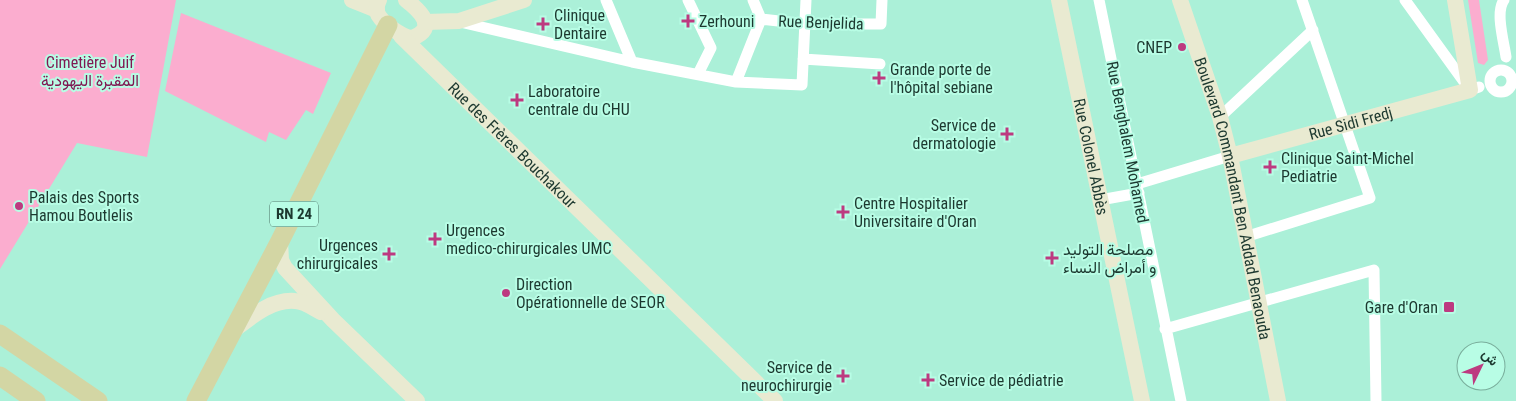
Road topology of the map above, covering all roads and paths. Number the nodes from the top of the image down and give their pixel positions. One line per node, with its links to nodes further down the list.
1 (352, 0): 17 (street)
2 (406, 0): 16 (street)
3 (524, 0): 19 (street)
4 (606, 0): 24 (street)
5 (688, 0): 26 (street)
6 (753, 0): 18 (street)
7 (806, 0): 20 (street)
8 (882, 0): 20 (street, Rue Benjelida)
9 (1058, 0): 35 (street, Rue Colonel Abbès)
10 (1099, 0): 34 (street, Rue Benghalem Mohamed)
11 (1180, 0): 31 (street, Boulevard Commandant Ben Addad Benaouda)
12 (1302, 0): 21 (street)
13 (1405, 0): 30 (street)
14 (1455, 0): 30 (street)
15 (1504, 0): 22 (street)
16 (425, 11): 17 (street); 19 (street)
17 (386, 18): 37 (main road, RN 24); 48 (street, Rue des Frères Bouchakour)
18 (761, 19): 20 (street, Rue Benjelida); 29 (street)
19 (460, 21): 24 (street)
20 (805, 24): 23 (street)
21 (1313, 30): 31 (street); 32 (street)
22 (1506, 57): 27 (street); 28 (street)
23 (803, 59): 25 (street); 29 (street)
24 (632, 62): 26 (street)
25 (880, 64)
26 (698, 74): 29 (street)
27 (1512, 77): 28 (street); 28 (street)
28 (1493, 80): 30 (street)
29 (736, 82)
30 (1475, 89): 32 (street, Rue Sidi Fredj)
31 (1220, 116): 33 (street, Boulevard Commandant Ben Addad Benaouda)
32 (1345, 124): 33 (street, Rue Sidi Fredj); 36 (street)
33 (1230, 156): 34 (street); 36 (street, Boulevard Commandant Ben Addad Benaouda)
34 (1138, 188): 35 (street); 40 (street, Rue Benghalem Mohamed)
35 (1100, 200): 49 (street, Rue Colonel Abbès)
36 (1245, 237): 38 (street, Boulevard Commandant Ben Addad Benaouda)
37 (280, 241): 39 (street); 41 (main road, RN 24)
38 (1258, 303): 40 (street); 51 (street, Boulevard Commandant Ben Addad Benaouda); 52 (street)
39 (333, 320): 41 (street); 47 (street)
40 (1165, 329): 50 (street, Rue Benghalem Mohamed)
41 (234, 330): 46 (main road, RN 24)
42 (0, 334): 45 (main road)
43 (0, 376): 44 (main road)
44 (36, 401)
45 (98, 401)
46 (196, 401)
47 (416, 401)
48 (775, 401)
49 (1142, 401)
50 (1181, 401)
51 (1278, 401)
52 (1376, 401)

